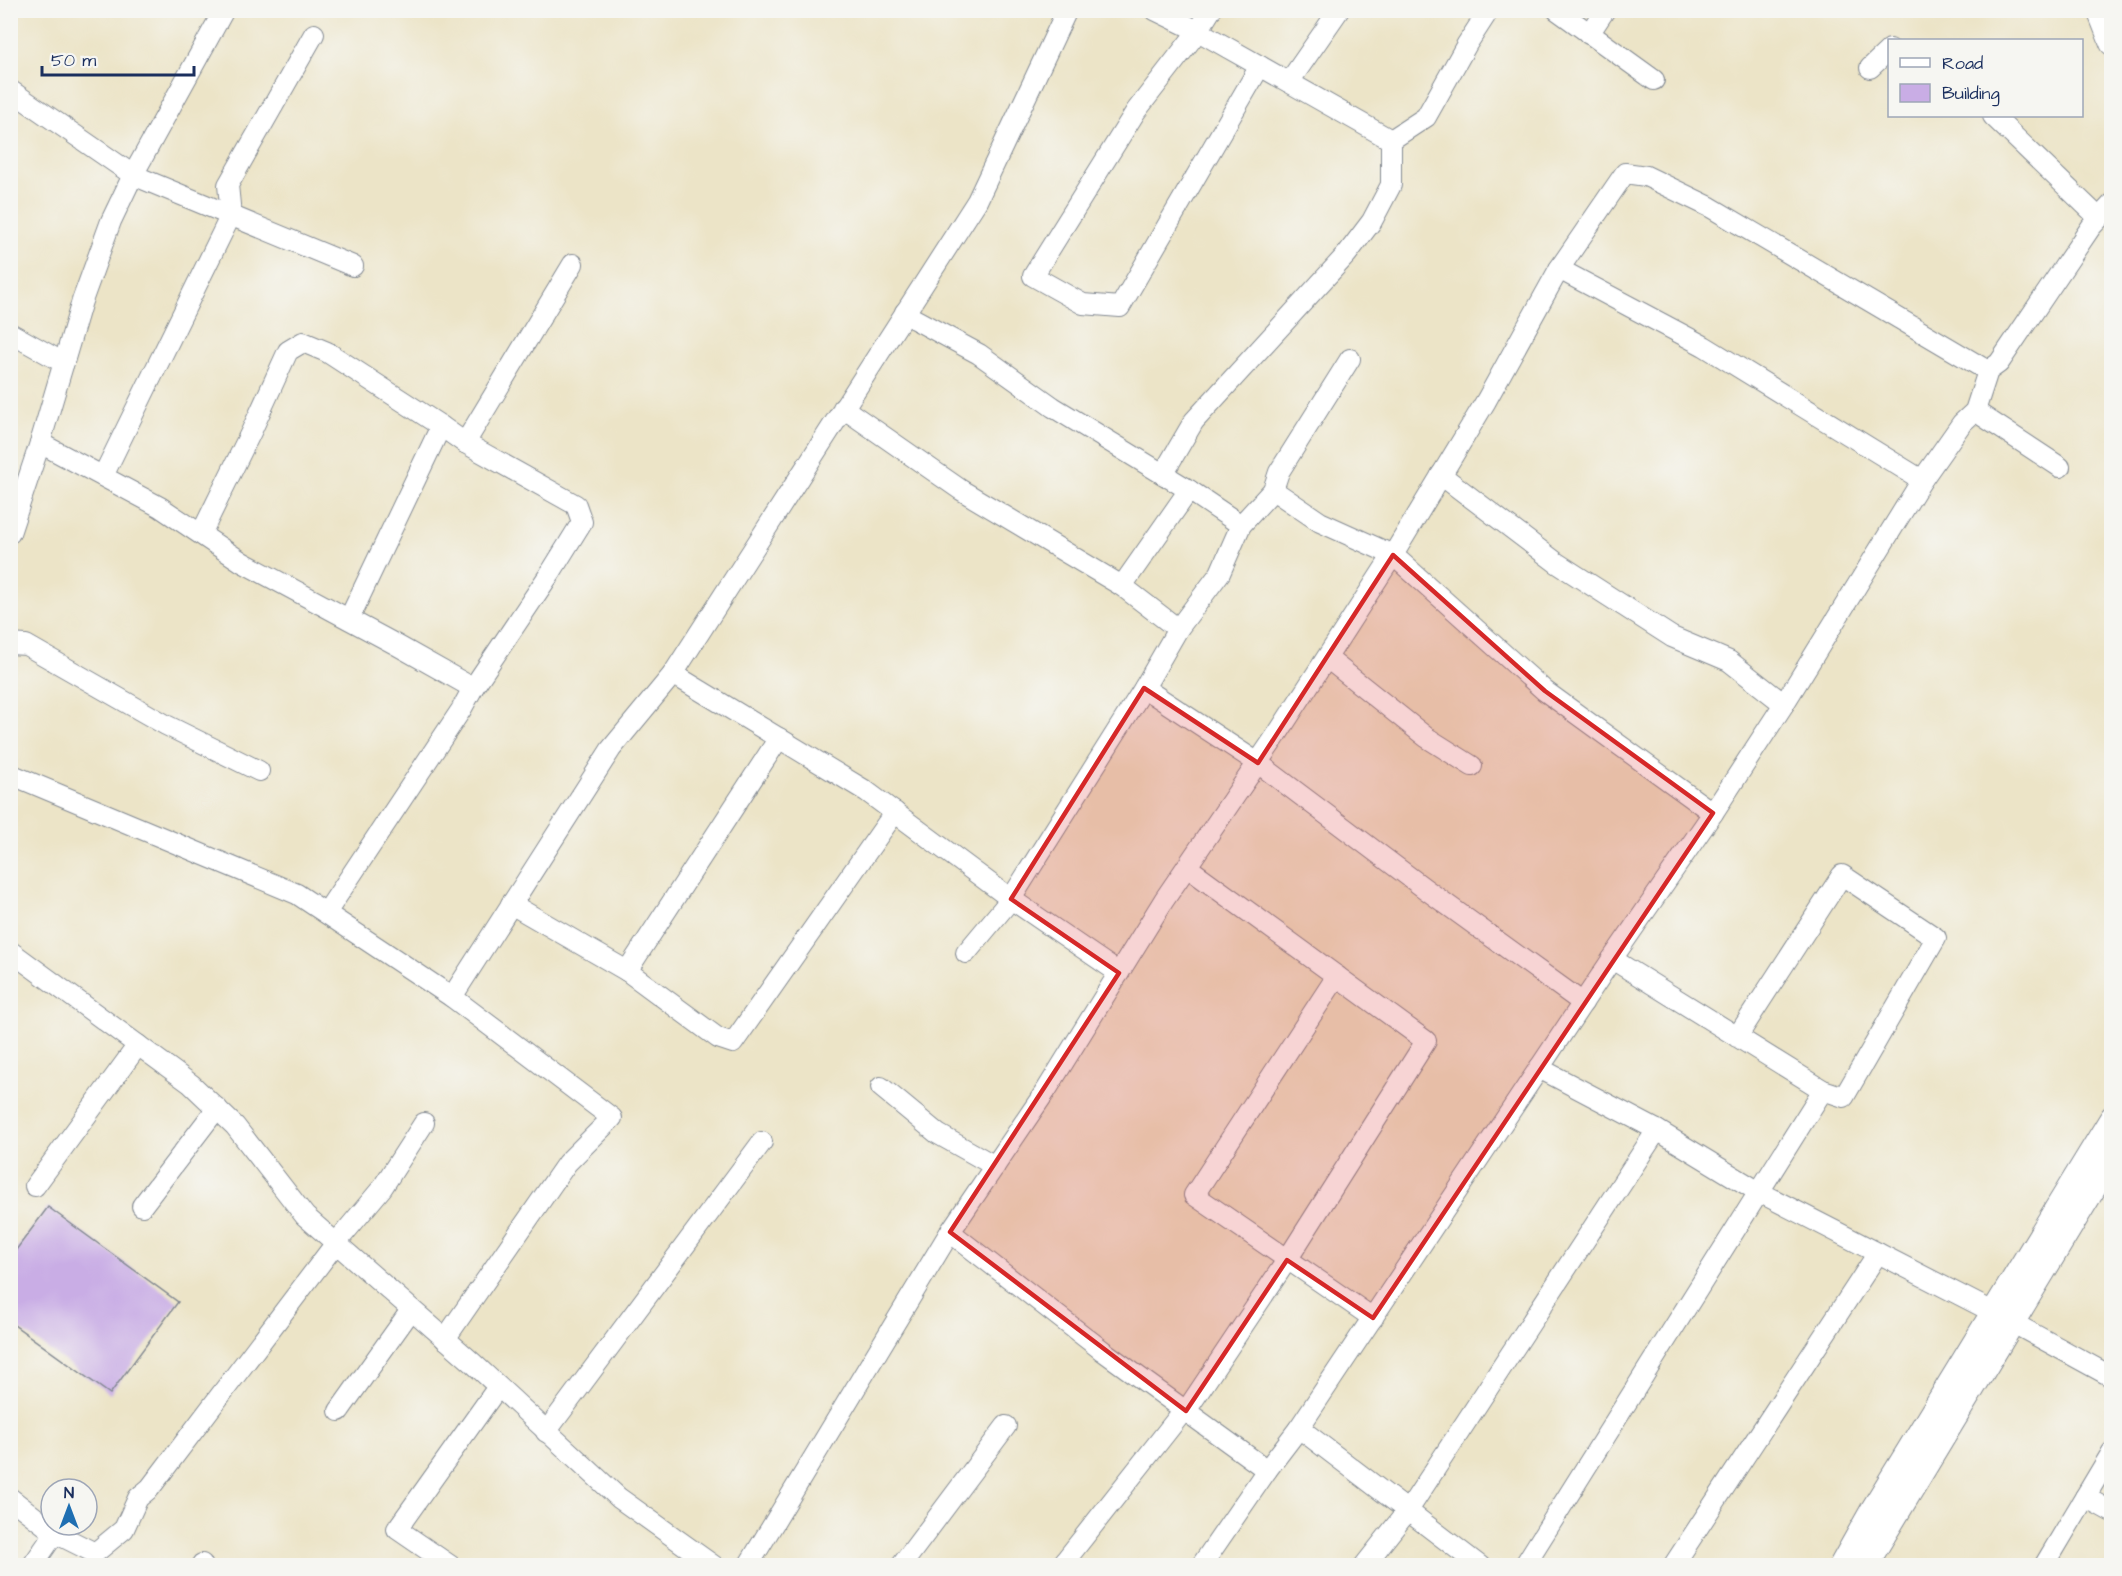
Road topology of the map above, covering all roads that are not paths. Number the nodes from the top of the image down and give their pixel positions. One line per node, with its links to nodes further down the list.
1 (224, 10): 22 (street)
2 (1066, 10): 28 (street)
3 (1155, 10): 10 (street)
4 (1211, 10): 10 (street)
5 (1339, 10): 18 (street)
6 (1489, 10): 21 (street)
7 (1557, 10): 12 (street)
8 (1605, 10): 12 (street)
9 (2099, 10): 13 (street)
10 (1198, 31): 15 (street); 15 (street)
11 (314, 34): 24 (street)
12 (1589, 34): 17 (street)
13 (2112, 43)
14 (1888, 51): 16 (street)
15 (1260, 66): 18 (street)
16 (1870, 68)
17 (1654, 80)
18 (1289, 82): 21 (street)
19 (10, 90): 22 (street)
20 (1993, 117): 23 (street)
21 (1391, 140): 39 (street)
22 (133, 175): 24 (street); 31 (street)
23 (2105, 211): 32 (street)
24 (231, 215): 26 (street); 40 (street)
25 (573, 264): 37 (street)
26 (353, 266)
27 (1559, 269): 32 (street); 41 (street); 42 (street)
28 (905, 312): 33 (street); 39 (street)
29 (10, 333): 31 (street)
30 (1350, 359): 44 (street)
31 (64, 363): 36 (street)
32 (1988, 372): 34 (street)
33 (843, 408): 49 (street); 54 (street)
34 (1975, 411): 38 (street); 42 (street)
35 (441, 426): 37 (street); 47 (street); 50 (street)
36 (40, 443): 40 (street); 46 (street)
37 (465, 443): 55 (street)
38 (2060, 467)
39 (1163, 474): 43 (street)
40 (103, 476): 47 (street)
41 (1441, 476): 48 (street); 57 (street)
42 (1922, 480): 57 (street)
43 (1189, 490): 45 (street); 49 (street)
44 (1273, 490): 45 (street); 48 (street)
45 (1241, 525): 51 (street)
46 (10, 533)
47 (201, 534): 50 (street)
48 (1393, 555): 53 (street); 64 (street)
49 (1122, 586): 51 (street)
50 (349, 619): 55 (street)
51 (1178, 629): 56 (street)
52 (10, 644): 61 (street)
53 (1327, 658): 59 (street); 60 (street)
54 (673, 674): 58 (street); 67 (street)
55 (473, 688): 68 (street)
56 (1144, 688): 59 (street); 66 (street)
57 (1784, 704): 64 (street)
58 (779, 738): 63 (street); 72 (street)
59 (1258, 763): 65 (street); 76 (street)
60 (1472, 766)
61 (259, 771)
62 (10, 774): 68 (street)
63 (895, 812): 66 (street); 72 (street)
64 (1713, 813): 71 (street)
65 (1187, 867): 73 (street); 74 (street)
66 (1011, 899): 70 (street); 73 (street)
67 (511, 904): 72 (street); 75 (street)
68 (326, 913): 75 (street)
69 (10, 951): 78 (street)
70 (966, 953)
71 (1612, 959): 76 (street); 77 (street)
72 (627, 971)
73 (1119, 973): 88 (street)
74 (1337, 976): 95 (street); 95 (street)
75 (452, 997): 99 (street)
76 (1583, 1003): 79 (street)
77 (1737, 1037): 81 (street); 81 (street)
78 (138, 1045): 82 (street); 89 (street)
79 (1539, 1068): 85 (street); 98 (street)
80 (881, 1087): 88 (street)
81 (1822, 1090): 90 (street)
82 (217, 1108): 91 (street); 93 (street)
83 (2112, 1118): 97 (street)
84 (424, 1122): 93 (street)
85 (1657, 1130): 90 (street); 111 (street)
86 (762, 1142): 106 (street)
87 (2112, 1158): 97 (street)
88 (995, 1166): 92 (street)
89 (36, 1186)
90 (1759, 1192): 94 (street); 125 (street)
91 (142, 1206)
92 (950, 1232): 102 (street); 119 (street)
93 (336, 1244): 96 (street); 115 (street)
94 (1878, 1253): 97 (street); 126 (street)
95 (1287, 1260): 98 (street); 102 (street)
96 (411, 1310): 99 (street); 103 (street)
97 (2003, 1317): 100 (street); 127 (street); 128 (street)
98 (1372, 1318): 105 (street)
99 (445, 1339): 101 (street)
100 (2112, 1377)
101 (498, 1387): 106 (street); 117 (street)
102 (1184, 1410): 108 (street); 121 (street)
103 (339, 1411)
104 (1006, 1426): 120 (street)
105 (1299, 1428): 108 (street); 111 (street)
106 (546, 1432): 118 (street)
107 (2112, 1452): 109 (street)
108 (1267, 1470): 122 (street)
109 (2085, 1497): 112 (street); 129 (street)
110 (10, 1498): 113 (street)
111 (1408, 1509): 123 (street); 124 (street)
112 (2112, 1512)
113 (39, 1521)
114 (52, 1537): 116 (street)
115 (63, 1537)
116 (32, 1566)
117 (451, 1566)
118 (714, 1566)
119 (748, 1566)
120 (901, 1566)
121 (1061, 1566)
122 (1201, 1566)
123 (1364, 1566)
124 (1480, 1566)
125 (1524, 1566)
126 (1672, 1566)
127 (1841, 1566)
128 (1865, 1566)
129 (2044, 1566)

